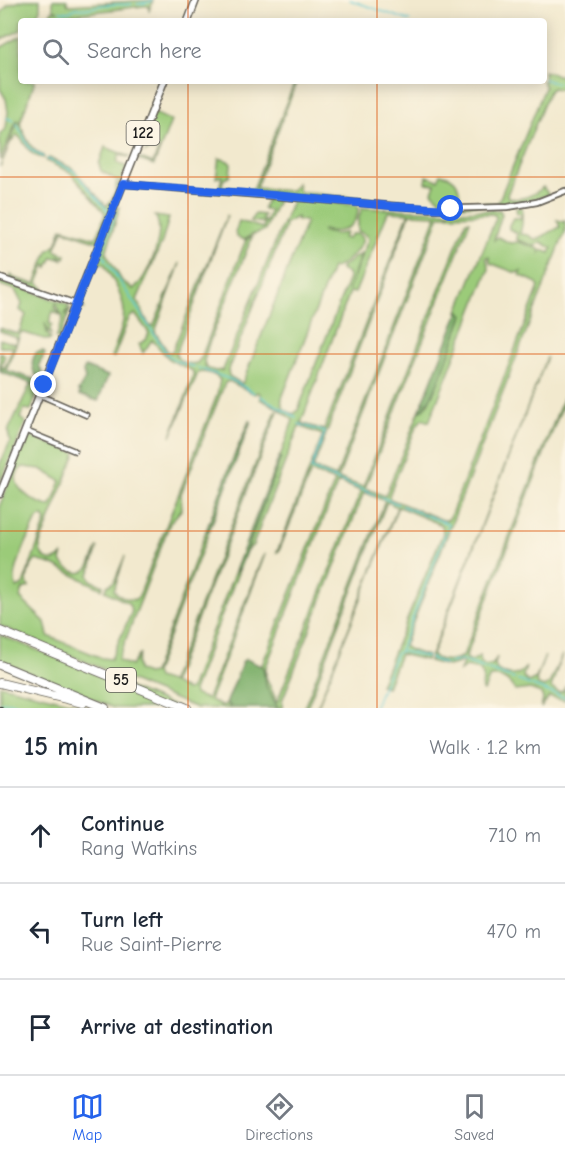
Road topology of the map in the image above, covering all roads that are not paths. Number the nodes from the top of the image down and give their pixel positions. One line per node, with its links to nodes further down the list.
1 (196, 0): 2 (main road)
2 (189, 18)
3 (163, 84): 4 (main road, 122)
4 (123, 184): 5 (street); 7 (main road, 122)
5 (565, 191)
6 (0, 278): 7 (street)
7 (76, 304): 8 (main road, 122)
8 (40, 395): 9 (street); 10 (main road, 122)
9 (86, 415)
10 (25, 431): 11 (street); 12 (main road, 122)
11 (75, 451)
12 (0, 494)
13 (0, 631): 17 (highway, 55)
14 (0, 665): 16 (highway, 55)
15 (0, 682): 16 (highway)
16 (103, 708)
17 (187, 708)

